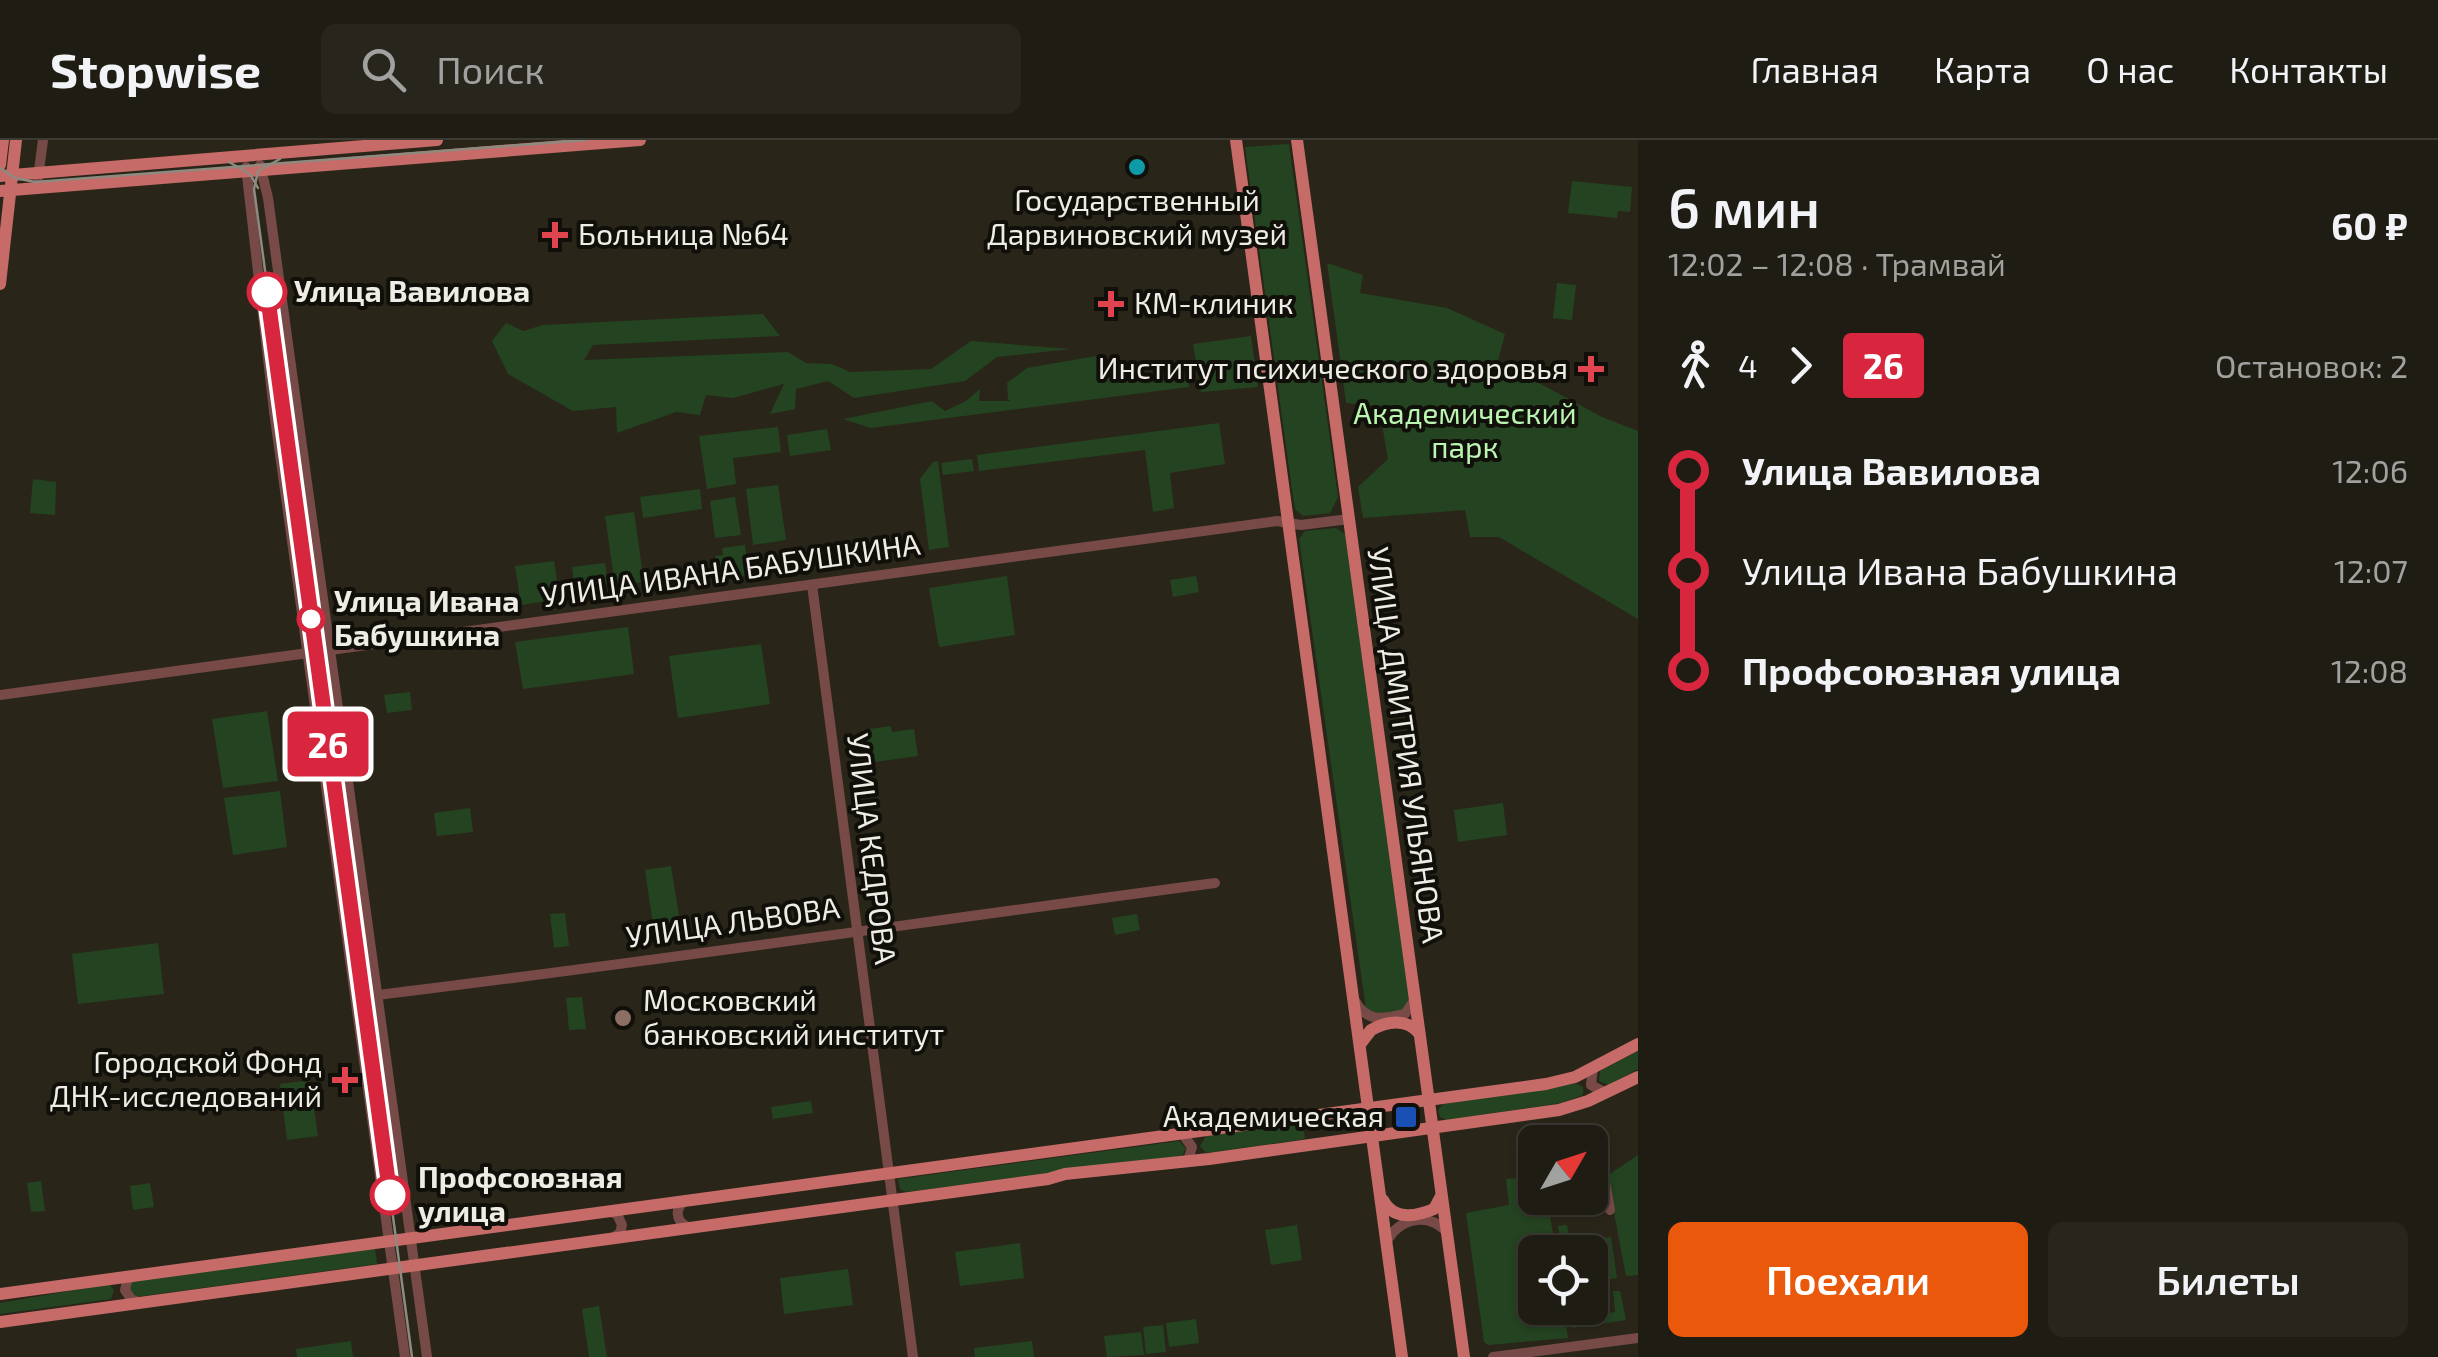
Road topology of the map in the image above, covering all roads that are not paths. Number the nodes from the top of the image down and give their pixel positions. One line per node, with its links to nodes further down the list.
1 (2, 140): 9 (main road)
2 (16, 140): 13 (main road)
3 (43, 140): 10 (street)
4 (437, 140): 8 (main road)
5 (640, 140): 11 (main road)
6 (1296, 142): 18 (main road, УЛИЦА ДМИТРИЯ УЛЬЯНОВА)
7 (1240, 143): 19 (main road)
8 (252, 154): 10 (main road); 11 (street); 12 (street)
9 (0, 165)
10 (41, 170): 13 (main road); 14 (street)
11 (263, 171): 12 (main road); 21 (street)
12 (244, 172): 14 (main road); 22 (street)
13 (4, 177): 15 (main road)
14 (29, 188): 15 (main road); 16 (street)
15 (6, 191): 16 (main road)
16 (10, 210): 17 (main road)
17 (0, 284)
18 (1349, 519): 19 (street, УЛИЦА ИВАНА БАБУШКИНА); 27 (main road, УЛИЦА ДМИТРИЯ УЛЬЯНОВА)
19 (1289, 523): 20 (street, УЛИЦА ИВАНА БАБУШКИНА); 28 (main road)
20 (812, 585): 21 (street, УЛИЦА ИВАНА БАБУШКИНА); 25 (street, УЛИЦА КЕДРОВА)
21 (332, 650): 22 (street, УЛИЦА ИВАНА БАБУШКИНА); 26 (street)
22 (308, 652): 23 (street, УЛИЦА ИВАНА БАБУШКИНА); 54 (street)
23 (0, 695)
24 (1215, 883): 25 (street, УЛИЦА ЛЬВОВА)
25 (856, 931): 26 (street, УЛИЦА ЛЬВОВА); 43 (street, УЛИЦА КЕДРОВА)
26 (378, 995): 53 (street)
27 (1415, 999): 28 (street); 29 (main road, УЛИЦА ДМИТРИЯ УЛЬЯНОВА)
28 (1355, 1000): 31 (main road)
29 (1420, 1035): 31 (main road); 35 (main road, УЛИЦА ДМИТРИЯ УЛЬЯНОВА)
30 (1638, 1044): 32 (main road)
31 (1361, 1045): 36 (main road)
32 (1593, 1068): 34 (street); 35 (main road)
33 (1638, 1077): 34 (main road)
34 (1606, 1093): 37 (main road)
35 (1429, 1100): 36 (main road); 37 (main road, УЛИЦА ДМИТРИЯ УЛЬЯНОВА)
36 (1369, 1108): 38 (main road); 40 (main road)
37 (1433, 1129): 40 (main road); 44 (main road, УЛИЦА ДМИТРИЯ УЛЬЯНОВА)
38 (1206, 1130): 39 (main road); 41 (main road)
39 (1182, 1133): 42 (street); 43 (main road)
40 (1373, 1136): 41 (main road); 45 (main road)
41 (1209, 1159): 42 (main road)
42 (1188, 1161): 48 (main road)
43 (889, 1171): 46 (main road); 48 (street, УЛИЦА КЕДРОВА)
44 (1441, 1193): 45 (main road); 52 (main road, УЛИЦА ДМИТРИЯ УЛЬЯНОВА)
45 (1381, 1198): 56 (main road)
46 (690, 1199): 50 (main road); 51 (street)
47 (1608, 1199): 49 (street)
48 (893, 1200): 51 (main road); 68 (street, УЛИЦА КЕДРОВА)
49 (1610, 1210)
50 (606, 1211): 53 (main road); 55 (street)
51 (694, 1228): 55 (main road)
52 (1446, 1231): 56 (street); 70 (main road, УЛИЦА ДМИТРИЯ УЛЬЯНОВА)
53 (410, 1237): 54 (main road); 57 (street)
54 (390, 1240): 58 (street); 59 (main road)
55 (610, 1240): 57 (main road)
56 (1386, 1241): 69 (main road)
57 (415, 1266): 58 (main road); 67 (street)
58 (394, 1269): 62 (main road); 66 (street)
59 (138, 1274): 60 (main road); 62 (street)
60 (107, 1278): 61 (main road); 63 (street)
61 (0, 1294)
62 (142, 1303): 63 (main road)
63 (106, 1307): 64 (main road)
64 (0, 1322)
65 (1638, 1338): 71 (street)
66 (405, 1357)
67 (427, 1357)
68 (913, 1357)
69 (1402, 1357)
70 (1464, 1357)
71 (1493, 1357)

